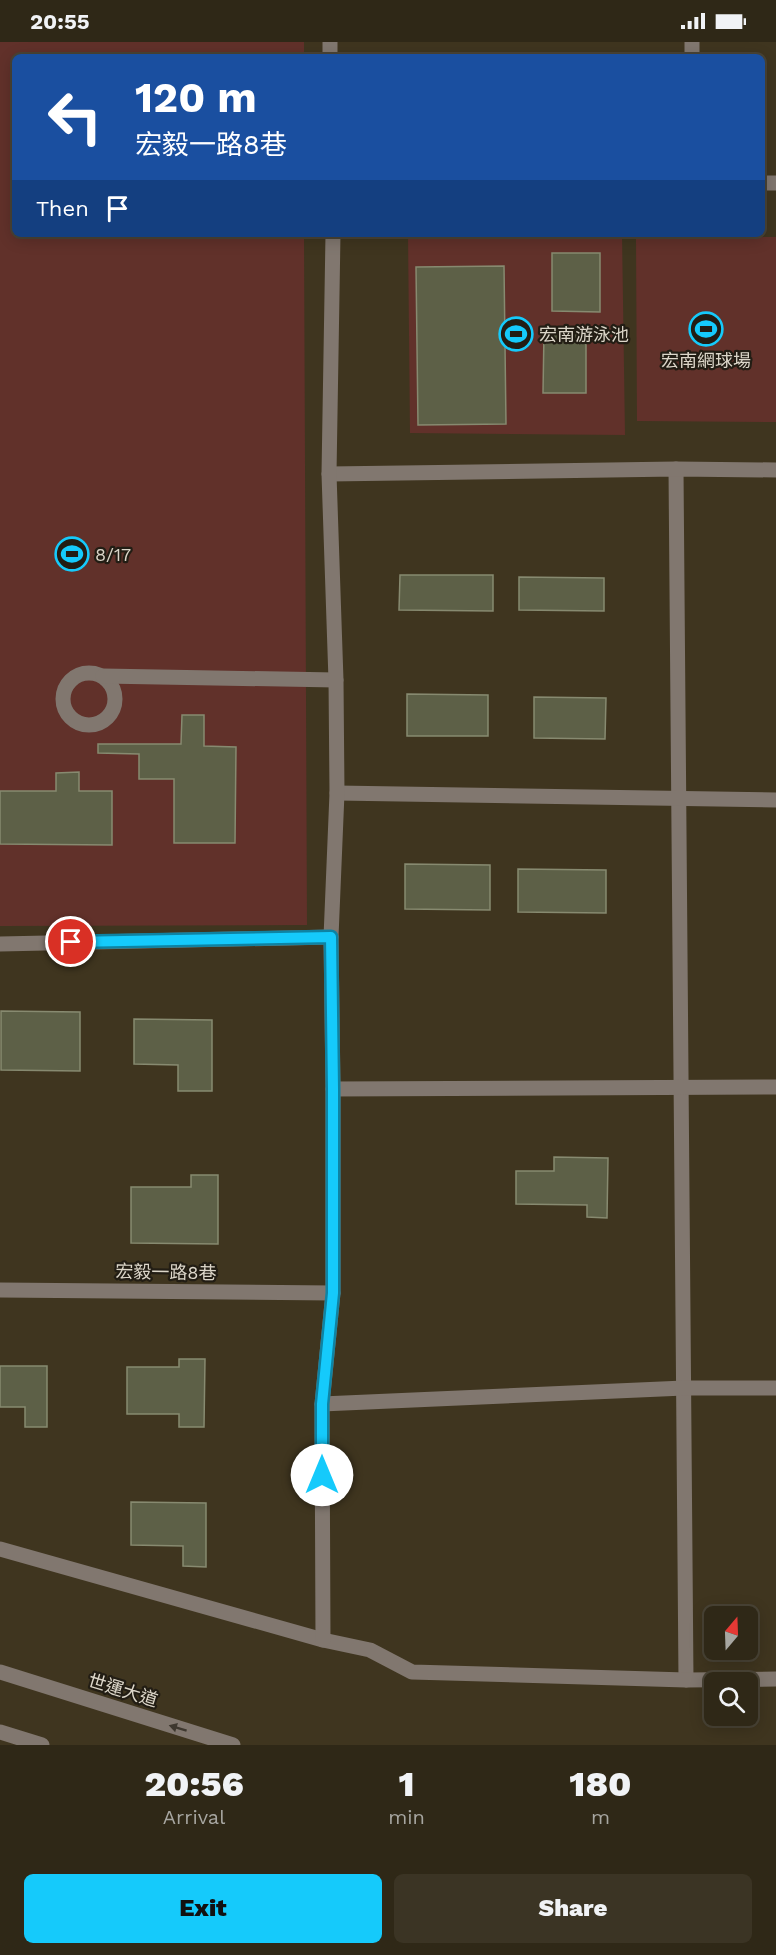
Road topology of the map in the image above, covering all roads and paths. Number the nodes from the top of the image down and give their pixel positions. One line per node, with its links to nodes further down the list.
1 (333, 237): 4 (street)
2 (676, 469): 3 (street); 4 (street); 8 (street)
3 (776, 470)
4 (329, 474): 6 (street)
5 (103, 676): 6 (street)
6 (336, 680): 7 (street)
7 (337, 793): 8 (street); 10 (street)
8 (680, 799): 9 (street); 12 (street)
9 (776, 800)
10 (331, 937): 11 (street); 14 (street)
11 (0, 944)
12 (682, 1087): 13 (street); 14 (street); 17 (street)
13 (776, 1087)
14 (333, 1089): 16 (street)
15 (0, 1290): 16 (street, 宏毅一路8巷)
16 (333, 1293): 19 (street)
17 (684, 1388): 18 (street); 19 (street); 24 (street)
18 (776, 1388)
19 (322, 1404): 21 (street)
20 (0, 1549): 21 (street)
21 (323, 1640): 24 (street)
22 (0, 1672): 27 (street, 世運大道, one-way to 22)
23 (776, 1679): 24 (street)
24 (686, 1680)
25 (0, 1732): 26 (street)
26 (42, 1745)
27 (233, 1745)

